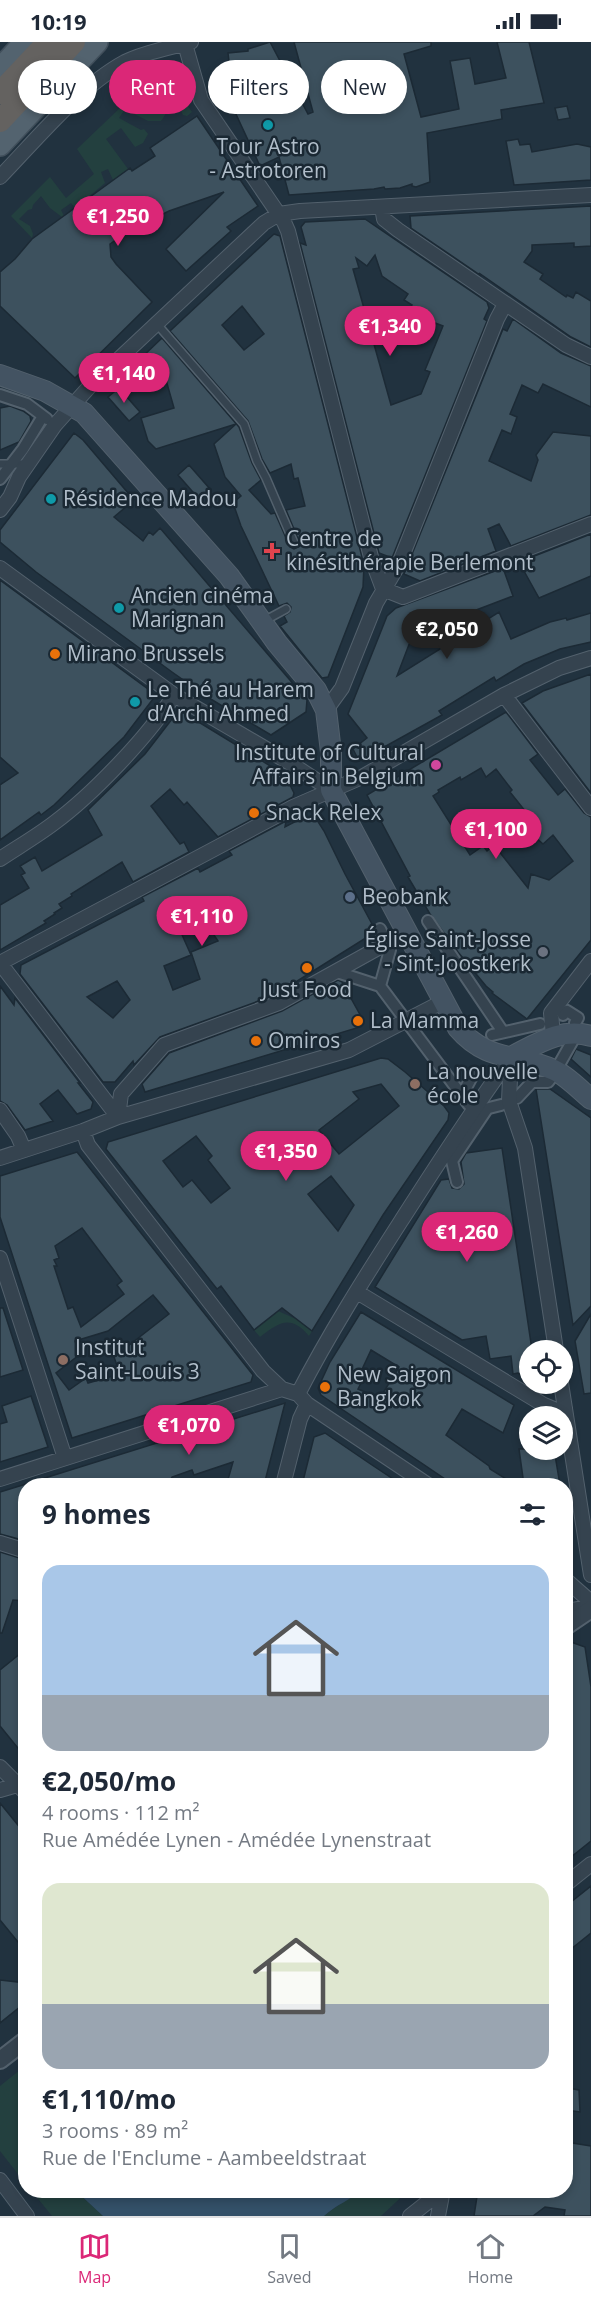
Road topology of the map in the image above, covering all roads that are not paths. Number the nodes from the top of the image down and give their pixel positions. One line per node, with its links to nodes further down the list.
1 (48, 42): 7 (highway)
2 (97, 42): 5 (main road)
3 (23, 43): 6 (main road)
4 (188, 43): 11 (street); 14 (street)
5 (78, 49): 8 (highway)
6 (0, 69)
7 (0, 93)
8 (10, 123): 9 (highway); 10 (main road)
9 (0, 135)
10 (0, 145)
11 (0, 177)
12 (591, 195): 13 (street)
13 (382, 207): 14 (street); 15 (street)
14 (279, 214): 16 (street); 28 (street)
15 (506, 304): 17 (street); 28 (street)
16 (156, 323): 20 (street); 26 (lane)
17 (591, 357)
18 (0, 375): 20 (main road)
19 (0, 395): 21 (street)
20 (72, 405): 22 (street); 30 (main road)
21 (6, 464): 22 (lane); 23 (street)
22 (28, 464): 24 (street)
23 (0, 479)
24 (0, 510)
25 (591, 524): 28 (street)
26 (294, 543)
27 (0, 568): 32 (street)
28 (383, 589): 34 (street)
29 (286, 609): 30 (lane)
30 (261, 622): 34 (main road)
31 (591, 658): 33 (street)
32 (174, 695): 35 (street); 37 (street)
33 (504, 695): 35 (street); 36 (street)
34 (326, 710): 35 (main road)
35 (331, 790): 40 (main road); 43 (street)
36 (591, 808)
37 (0, 860)
38 (428, 921): 49 (street)
39 (380, 929): 41 (street)
40 (407, 932): 41 (street); 46 (main road)
41 (387, 944): 44 (street); 45 (street)
42 (591, 961): 49 (street)
43 (0, 963): 60 (street)
44 (337, 972): 45 (street); 60 (street)
45 (380, 986): 48 (street)
46 (444, 1001): 48 (street); 51 (main road)
47 (562, 1015): 50 (street)
48 (405, 1021): 58 (street); 60 (street)
49 (547, 1029): 50 (main road); 51 (main road)
50 (580, 1033): 52 (street)
51 (511, 1058): 56 (main road); 58 (street); 67 (street)
52 (560, 1063)
53 (474, 1073): 58 (street)
54 (551, 1078): 55 (street)
55 (517, 1098)
56 (591, 1099)
57 (501, 1105): 58 (street)
58 (474, 1106): 64 (street); 66 (street)
59 (0, 1110): 62 (street)
60 (118, 1117): 61 (street)
61 (83, 1131): 62 (street); 68 (street)
62 (24, 1150): 63 (street)
63 (0, 1158)
64 (457, 1182)
65 (0, 1258): 71 (street)
66 (357, 1292): 69 (street); 70 (street)
67 (554, 1340)
68 (282, 1389): 69 (street); 71 (street)
69 (303, 1399): 73 (street); 74 (street)
70 (546, 1406)
71 (65, 1458): 75 (street)
72 (573, 1459): 78 (street)
73 (285, 1478)
74 (418, 1478)
75 (0, 1479)
76 (0, 1543): 77 (street)
77 (18, 1549)
78 (591, 1575)
79 (573, 1586): 80 (street)
80 (591, 1602)
81 (591, 1608): 82 (street); 83 (street)
82 (573, 1610)
83 (573, 1621)
84 (0, 1767): 85 (street)
85 (18, 1783)
86 (18, 1788): 87 (street)
87 (0, 1790)
88 (591, 1864): 89 (street)
89 (573, 1878)
90 (18, 2046): 91 (street)
91 (0, 2060)
92 (0, 2180): 95 (street)
93 (433, 2198): 96 (street)
94 (441, 2198): 97 (street)
95 (27, 2216)
96 (410, 2216)
97 (438, 2216)

